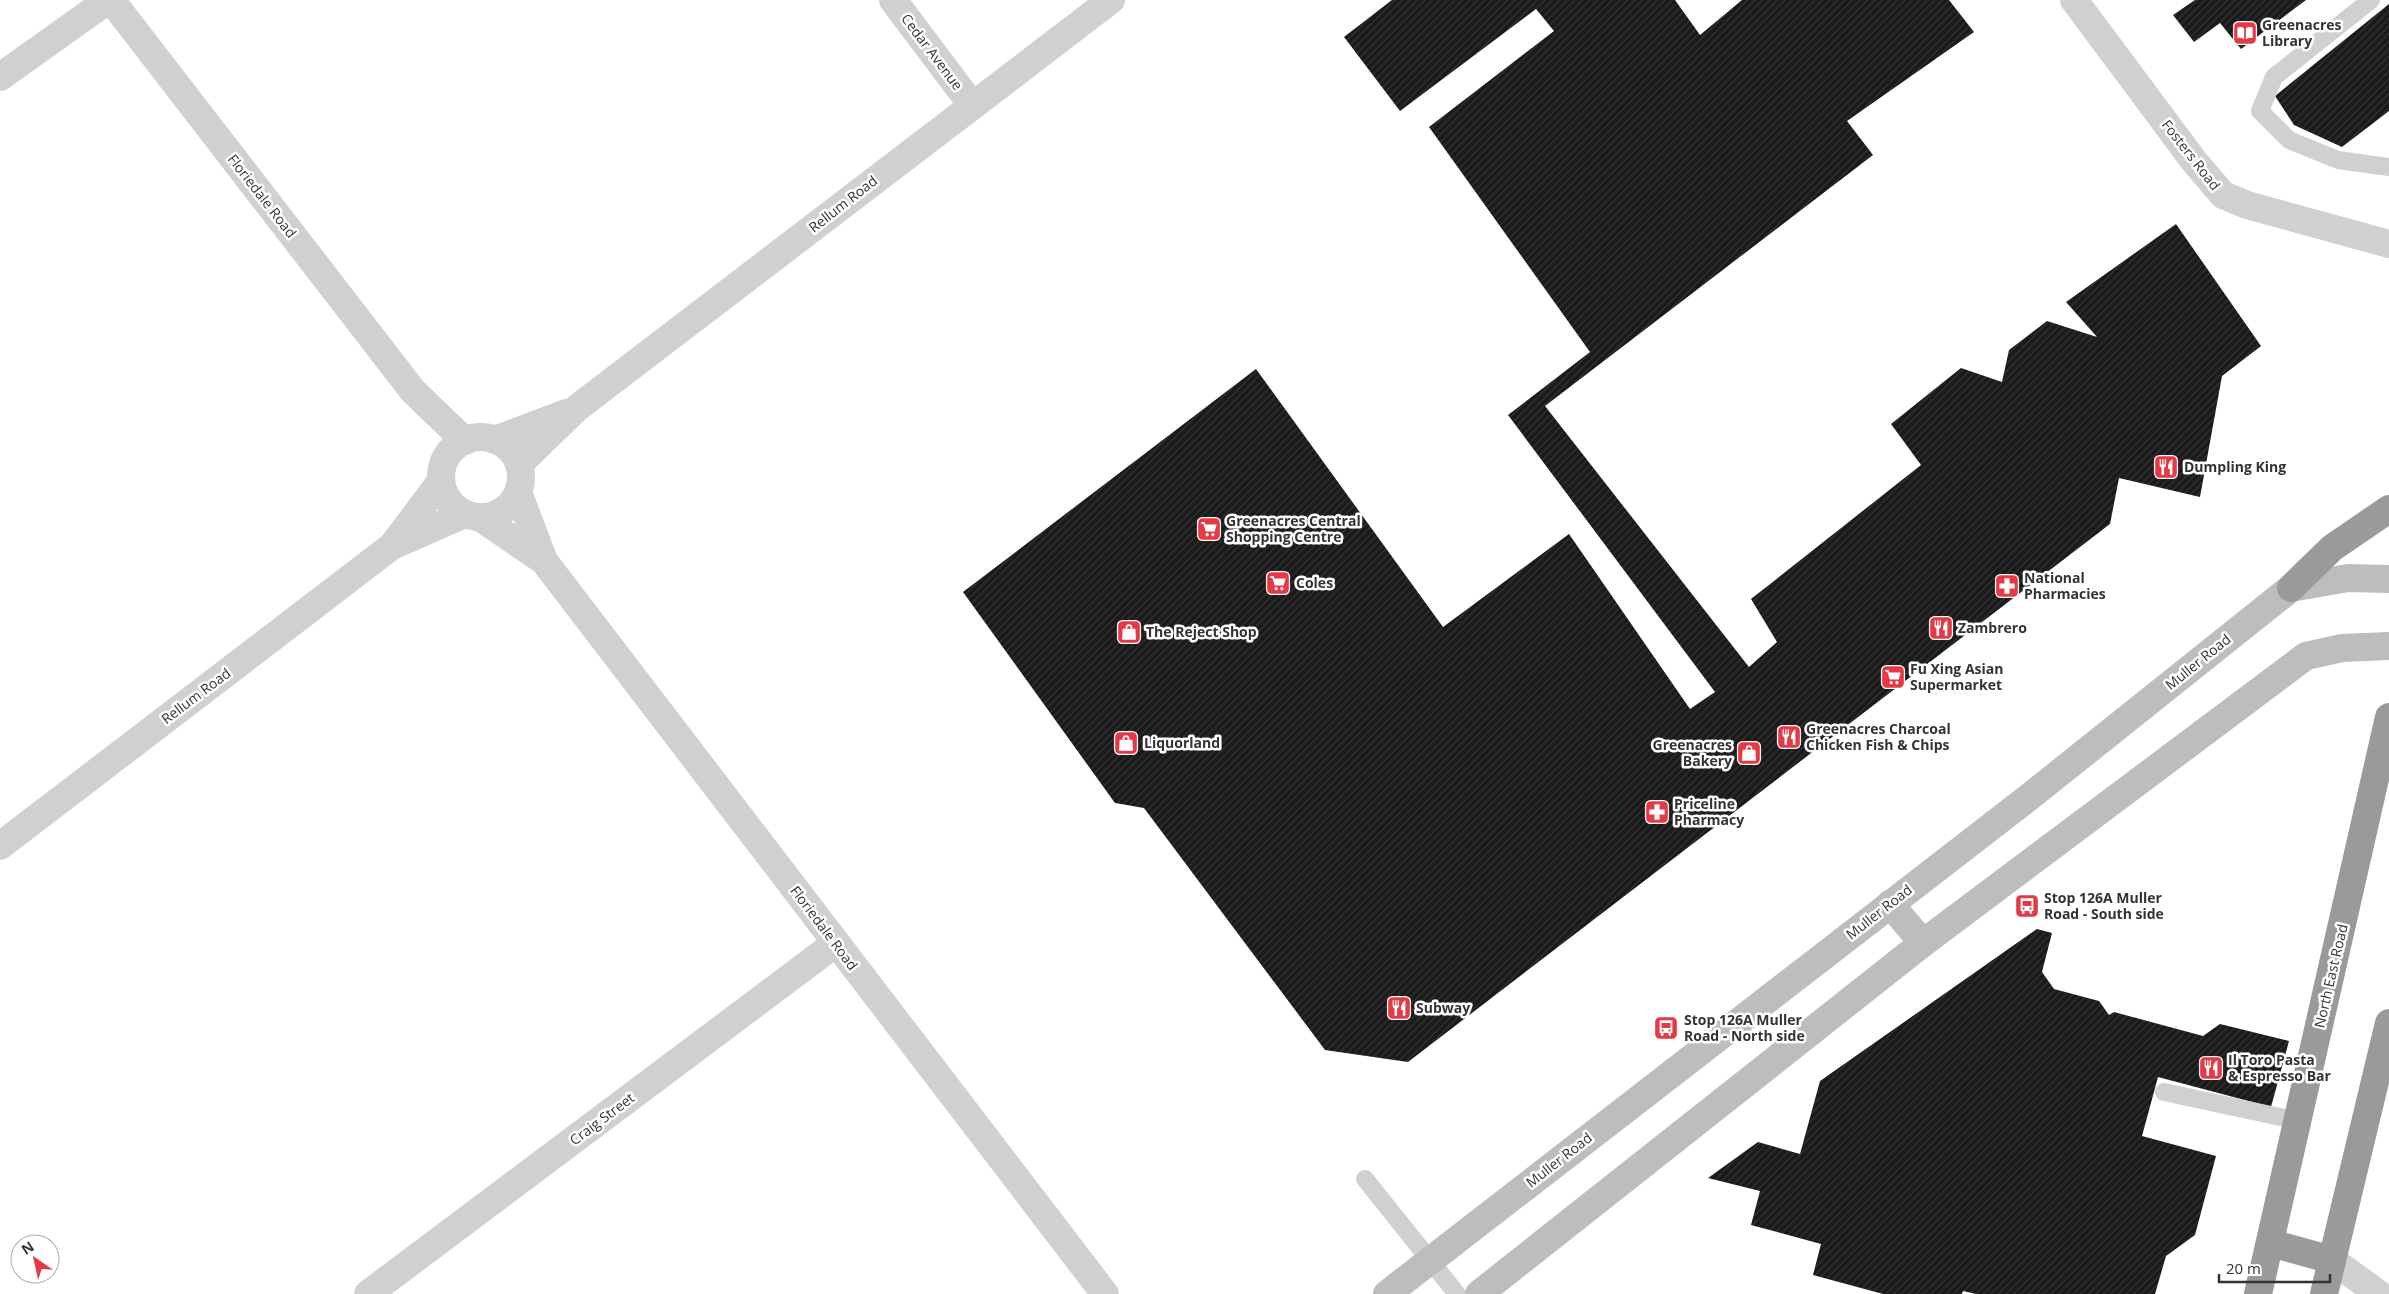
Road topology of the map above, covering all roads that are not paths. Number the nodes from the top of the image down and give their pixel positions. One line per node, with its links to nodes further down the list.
1 (109, 0): 6 (street); 10 (street, Floriedale Road)
2 (893, 0): 7 (street, Cedar Avenue)
3 (1111, 0): 7 (street, Rellum Road)
4 (2074, 0): 9 (street, Fosters Road)
5 (2371, 0): 8 (lane)
6 (0, 77)
7 (972, 105): 11 (street, Rellum Road)
8 (2389, 167)
9 (2389, 244)
10 (413, 391): 13 (street, Floriedale Road); 15 (street, Floriedale Road)
11 (577, 408): 12 (street, Rellum Road); 14 (street, Rellum Road)
12 (495, 440): 13 (street); 14 (street)
13 (465, 441): 15 (street)
14 (519, 464): 16 (street)
15 (443, 471): 18 (street); 19 (street, Rellum Road)
16 (518, 492): 18 (street); 20 (street, Floriedale Road)
17 (2389, 509): 22 (highway)
18 (473, 516): 19 (street, Rellum Road); 20 (street, Floriedale Road)
19 (392, 546): 25 (street, Rellum Road)
20 (544, 561): 27 (street, Floriedale Road)
21 (2389, 579): 22 (main road, Muller Road)
22 (2291, 588): 26 (main road, Muller Road)
23 (2389, 646): 28 (main road)
24 (2389, 717): 31 (highway, North East Road)
25 (0, 846)
26 (1890, 904): 28 (main road); 35 (main road, Muller Road)
27 (836, 943): 36 (street, Craig Street); 37 (street, Floriedale Road)
28 (1923, 943): 40 (main road)
29 (2389, 1023): 34 (highway)
30 (2164, 1092): 31 (lane)
31 (2299, 1121): 33 (highway, North East Road)
32 (1365, 1179): 35 (lane)
33 (2271, 1243): 34 (highway); 41 (highway, North East Road)
34 (2332, 1260): 42 (highway); 43 (street)
35 (1430, 1261): 38 (main road, Muller Road); 39 (lane)
36 (368, 1294)
37 (1105, 1294)
38 (1387, 1294)
39 (1457, 1294)
40 (1479, 1294)
41 (2258, 1294)
42 (2324, 1294)
43 (2379, 1294)

